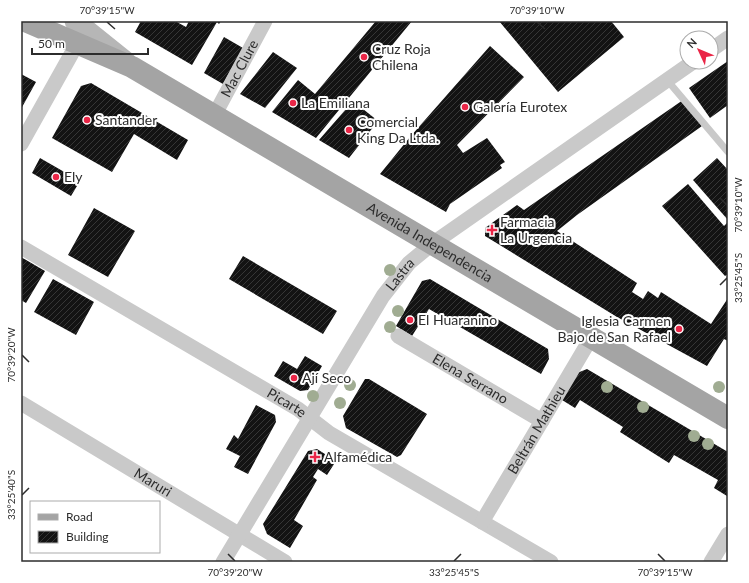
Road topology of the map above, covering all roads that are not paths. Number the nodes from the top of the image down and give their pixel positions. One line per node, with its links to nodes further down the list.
1 (25, 21): 5 (main road, Avenida Independencia)
2 (75, 21): 7 (street, Avenida Independencia)
3 (265, 21): 10 (street, Mac Clure)
4 (728, 38): 6 (street)
5 (78, 44): 7 (main road, Avenida Independencia); 11 (street)
6 (719, 44)
7 (132, 67): 10 (main road, Avenida Independencia)
8 (682, 70): 9 (street, Lastra)
9 (668, 80): 12 (lane); 13 (street, Lastra)
10 (214, 116): 13 (main road, Avenida Independencia)
11 (21, 144)
12 (728, 152)
13 (432, 244): 16 (main road, Avenida Independencia); 18 (street, Lastra)
14 (21, 247): 18 (street, Picarte)
15 (398, 336): 20 (street, Elena Serrano)
16 (591, 338): 19 (main road, Avenida Independencia); 20 (street, Beltrán Mathieu)
17 (21, 404): 22 (street, Maruri)
18 (310, 418): 21 (street, Picarte); 22 (street, Lastra)
19 (728, 418)
20 (542, 421): 21 (street, Beltrán Mathieu)
21 (482, 522): 26 (street, Picarte)
22 (240, 534): 24 (street, Lastra); 25 (street, Maruri)
23 (726, 541): 27 (street)
24 (223, 562)
25 (285, 562)
26 (551, 562)
27 (711, 562)

